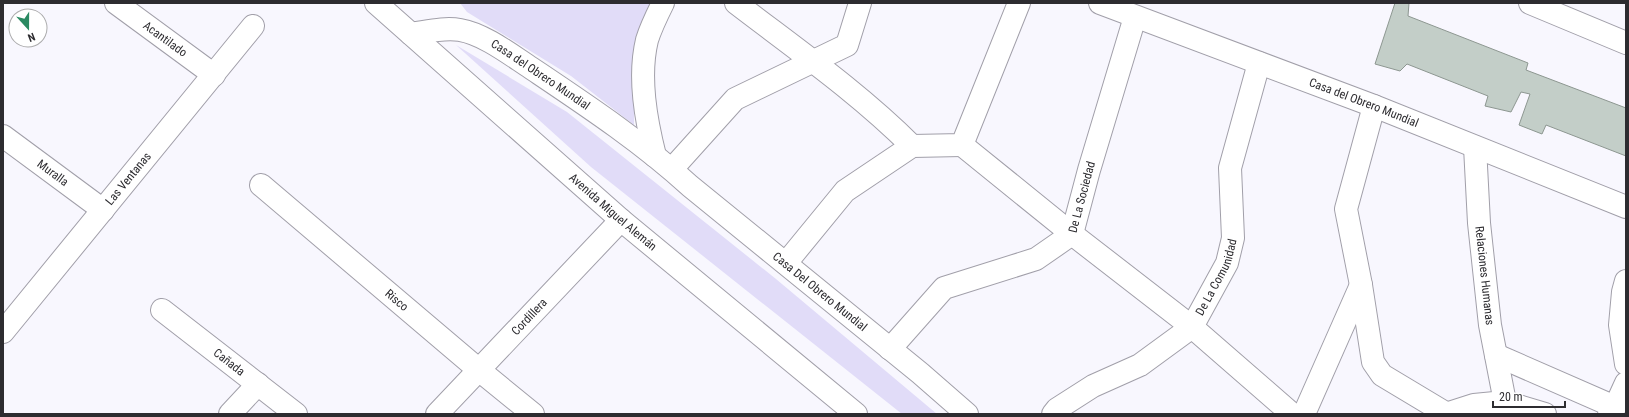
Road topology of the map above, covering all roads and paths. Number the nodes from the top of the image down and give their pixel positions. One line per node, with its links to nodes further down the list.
1 (116, 3): 15 (street, Acantilado)
2 (376, 3): 11 (street, Avenida Miguel Alemán)
3 (663, 3): 21 (street)
4 (736, 3): 13 (street)
5 (860, 3): 13 (street)
6 (1019, 3): 18 (street)
7 (1100, 3): 9 (street, Casa del Obrero Mundial)
8 (1530, 3): 12 (street)
9 (1135, 17): 14 (street, Casa del Obrero Mundial); 26 (street, De La Sociedad)
10 (253, 26): 15 (street, Las Ventanas)
11 (411, 34): 21 (street, Casa del Obrero Mundial); 25 (street, Avenida Miguel Alemán)
12 (1626, 43)
13 (814, 62): 19 (street); 21 (street)
14 (1260, 63): 16 (street, Casa del Obrero Mundial); 31 (street, De La Comunidad)
15 (214, 75): 24 (street, Las Ventanas)
16 (1374, 106): 20 (street, Casa del Obrero Mundial); 29 (street)
17 (3, 136): 24 (street, Muralla)
18 (962, 145): 19 (street); 26 (street)
19 (912, 146): 27 (street)
20 (1475, 147): 23 (street, Casa del Obrero Mundial); 34 (street, Relaciones Humanas)
21 (663, 162): 27 (street, Casa Del Obrero Mundial)
22 (261, 185): 36 (street, Risco)
23 (1626, 207)
24 (103, 210): 32 (street, Las Ventanas)
25 (621, 220): 36 (street, Cordillera); 45 (street, Avenida Miguel Alemán)
26 (1072, 234): 31 (street); 33 (street, De La Sociedad)
27 (786, 263): 33 (street, Casa Del Obrero Mundial)
28 (1626, 281): 35 (street)
29 (1361, 285): 49 (street); 50 (street)
30 (162, 310): 38 (street, Cañada)
31 (1192, 327): 47 (street, De La Comunidad); 48 (street)
32 (4, 329)
33 (890, 349): 46 (street, Casa Del Obrero Mundial)
34 (1496, 355): 39 (street, Relaciones Humanas); 40 (street)
35 (1626, 364)
36 (478, 370): 43 (street, Cordillera); 44 (street, Risco)
37 (1626, 383): 40 (street)
38 (258, 384): 41 (street); 42 (street, Cañada)
39 (1505, 402): 50 (street); 51 (street)
40 (1612, 410)
41 (230, 414)
42 (296, 414)
43 (437, 414)
44 (533, 414)
45 (856, 414)
46 (967, 414)
47 (1053, 414)
48 (1292, 414)
49 (1304, 414)
50 (1447, 414)
51 (1545, 414)

